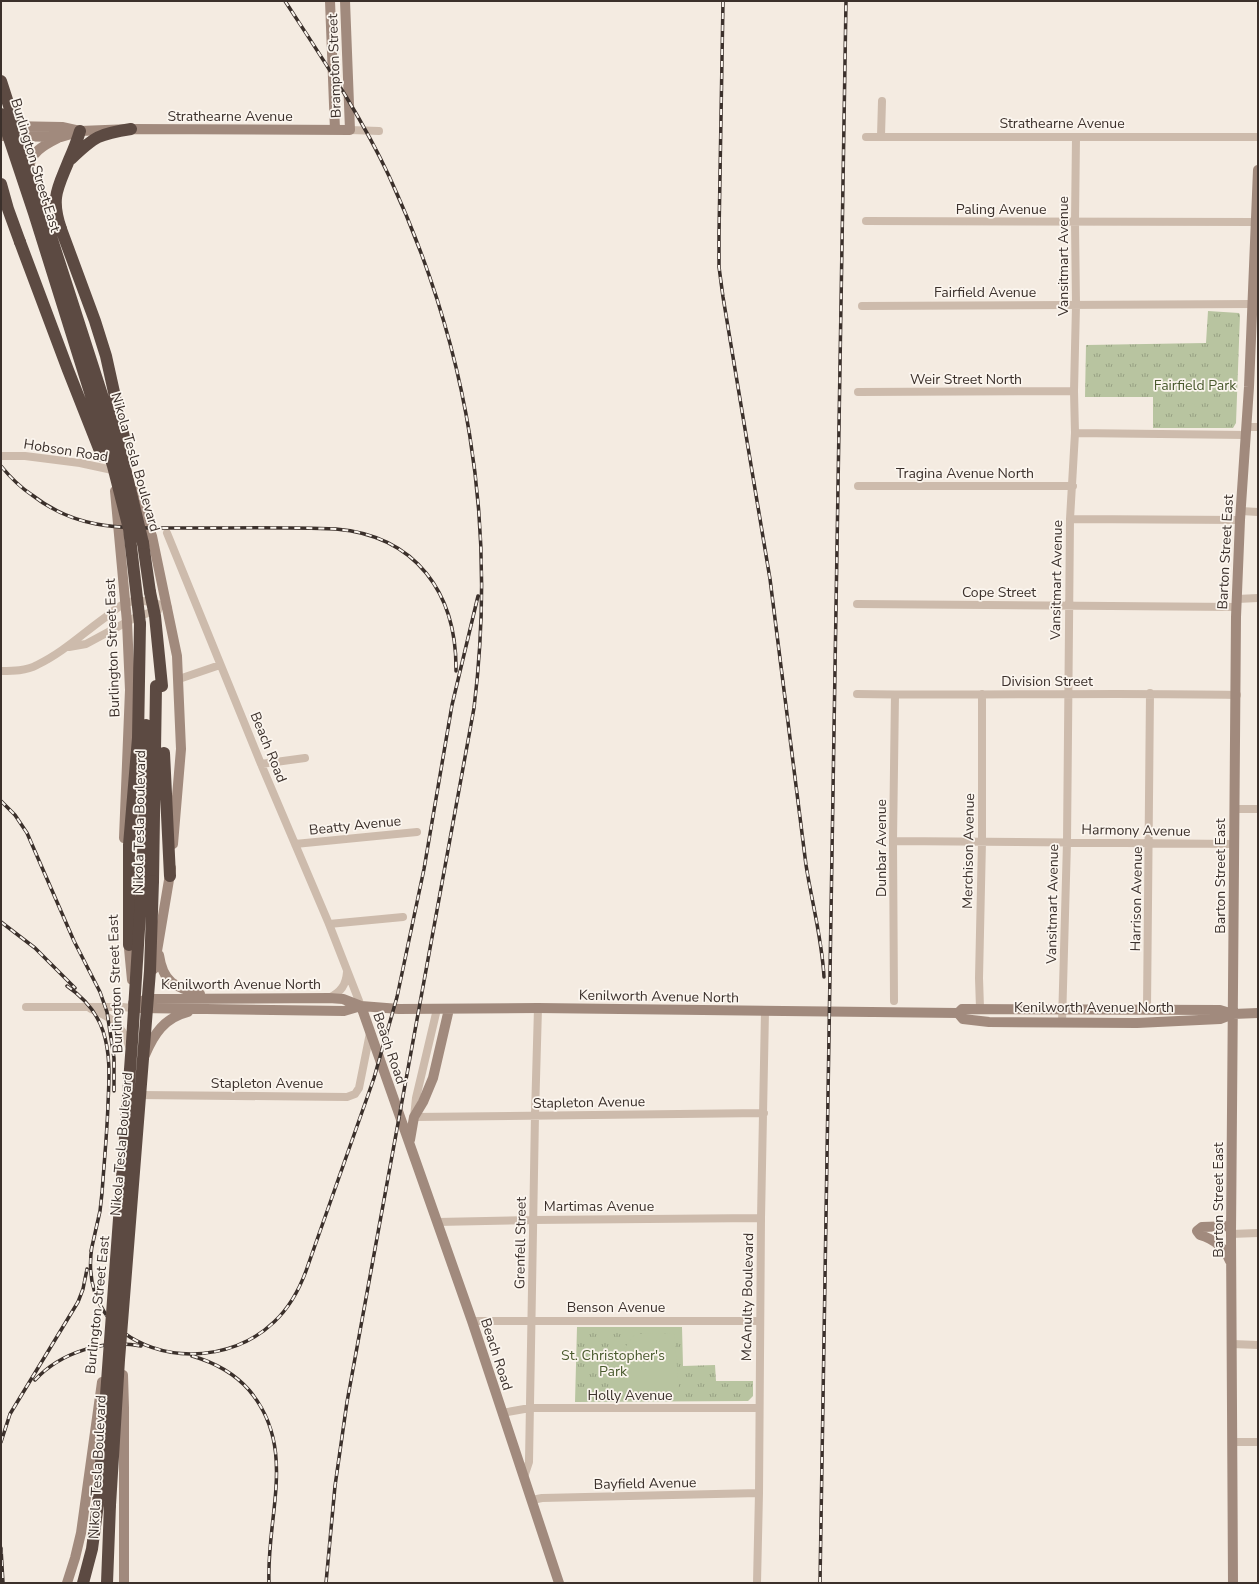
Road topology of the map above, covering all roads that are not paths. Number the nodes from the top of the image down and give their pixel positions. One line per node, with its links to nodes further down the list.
1 (330, 1): 9 (main road, Brampton Street)
2 (345, 1): 10 (main road, Brampton Street)
3 (1, 81): 48 (highway, Nikola Tesla Boulevard, bridge)
4 (1, 96): 7 (main road, Burlington Street East)
5 (882, 101): 14 (street)
6 (1, 114): 49 (highway, Nikola Tesla Boulevard, bridge)
7 (6, 126): 11 (main road, Strathearne Avenue); 15 (main road, Burlington Street East)
8 (132, 129): 9 (main road, Strathearne Avenue); 11 (main road, Strathearne Avenue); 20 (highway)
9 (335, 130): 10 (main road, Strathearne Avenue)
10 (350, 130): 12 (street, Strathearne Avenue)
11 (80, 131): 16 (main road, Strathearne Avenue); 20 (highway)
12 (379, 131)
13 (2, 134): 15 (main road, Strathearne Avenue); 28 (main road, Burlington Street East)
14 (881, 136): 17 (street, Strathearne Avenue); 18 (street, Strathearne Avenue)
15 (14, 137): 16 (main road, Strathearne Avenue); 23 (main road, Burlington Street East)
16 (62, 137): 23 (main road)
17 (866, 137)
18 (1076, 137): 19 (street, Strathearne Avenue); 25 (street, Vansitmart Avenue)
19 (1258, 137)
20 (69, 161): 48 (highway, bridge)
21 (1258, 170): 26 (main road, Barton Street East)
22 (1, 184): 49 (highway, bridge)
23 (30, 186): 28 (main road, Burlington Street East)
24 (866, 221): 25 (street, Paling Avenue)
25 (1075, 222): 26 (street, Paling Avenue); 30 (street, Vansitmart Avenue)
26 (1256, 222): 27 (main road, Barton Street East)
27 (1257, 238): 29 (main road, Barton Street East)
28 (45, 242): 36 (main road, Burlington Street East)
29 (1253, 304): 30 (street, Fairfield Avenue); 32 (main road, Barton Street East)
30 (1076, 305): 31 (street, Fairfield Avenue); 33 (street, Vansitmart Avenue)
31 (862, 306)
32 (1254, 340): 37 (main road, Barton Street East)
33 (1074, 391): 34 (street, Weir Street North); 38 (street, Vansitmart Avenue)
34 (858, 392)
35 (1258, 427): 37 (street)
36 (108, 428): 40 (main road, Burlington Street East); 41 (main road, Burlington Street East)
37 (1246, 431): 38 (street); 45 (main road, Barton Street East)
38 (1076, 433): 43 (street, Vansitmart Avenue)
39 (1, 456): 40 (street, Hobson Road)
40 (113, 471): 41 (street, Hobson Road); 51 (main road, Burlington Street East)
41 (127, 474): 55 (main road, Burlington Street East)
42 (858, 486): 43 (street, Tragina Avenue North)
43 (1073, 486): 46 (street, Vansitmart Avenue)
44 (1258, 512): 45 (street)
45 (1240, 516): 46 (street); 52 (main road, Barton Street East)
46 (1070, 519): 54 (street, Vansitmart Avenue)
47 (167, 533): 58 (street, Beach Road)
48 (143, 543): 61 (highway, Nikola Tesla Boulevard, bridge)
49 (132, 559): 61 (highway, Nikola Tesla Boulevard, bridge)
50 (1258, 598): 52 (street, Cope Street)
51 (125, 603): 55 (street); 56 (main road, Burlington Street East); 57 (street)
52 (1237, 603): 54 (street, Cope Street); 67 (main road, Barton Street East)
53 (857, 604): 54 (street, Cope Street)
54 (1068, 605): 66 (street, Vansitmart Avenue)
55 (168, 608): 56 (street); 60 (main road, Burlington Street East)
56 (127, 622): 57 (street); 83 (main road, Burlington Street East)
57 (68, 647): 59 (street)
58 (220, 665): 60 (street); 69 (street, Beach Road)
59 (1, 671)
60 (179, 679): 79 (main road, Burlington Street East)
61 (151, 687): 79 (highway); 80 (highway, Nikola Tesla Boulevard); 83 (highway)
62 (857, 694): 65 (street, Division Street)
63 (982, 694): 65 (street, Division Street); 66 (street, Division Street); 74 (street, Merchison Avenue)
64 (1150, 694): 66 (street, Division Street); 67 (street, Division Street); 76 (street, Harrison Avenue)
65 (895, 695): 73 (street, Dunbar Avenue)
66 (1067, 695): 75 (street, Vansitmart Avenue)
67 (1237, 695): 70 (main road, Barton Street East)
68 (305, 758): 69 (street)
69 (261, 764): 77 (street, Beach Road)
70 (1234, 809): 71 (street); 78 (main road, Barton Street East)
71 (1258, 809)
72 (417, 832): 77 (street, Beatty Avenue)
73 (893, 841): 74 (street, Harmony Avenue); 88 (street, Dunbar Avenue)
74 (982, 842): 75 (street, Harmony Avenue); 95 (street, Merchison Avenue)
75 (1067, 842): 76 (street, Harmony Avenue); 99 (street, Vansitmart Avenue)
76 (1149, 843): 78 (street, Harmony Avenue); 96 (street, Harrison Avenue)
77 (295, 844): 82 (street, Beach Road)
78 (1234, 844): 104 (main road, Barton Street East)
79 (170, 876): 84 (main road, Burlington Street East)
80 (148, 881): 133 (highway, Nikola Tesla Boulevard, bridge); 134 (highway, Nikola Tesla Boulevard, bridge)
81 (403, 917): 82 (street)
82 (329, 924): 85 (street, Beach Road)
83 (129, 945): 90 (main road, Burlington Street East)
84 (158, 948): 86 (main road); 89 (main road, Burlington Street East)
85 (348, 971): 87 (street); 91 (street, Beach Road)
86 (211, 998): 87 (main road, Kenilworth Avenue North); 89 (main road, Kenilworth Avenue North)
87 (329, 998): 91 (main road, Kenilworth Avenue North)
88 (894, 1001)
89 (149, 1003): 90 (main road, Kenilworth Avenue North); 100 (main road, Kenilworth Avenue North); 107 (main road, Burlington Street East)
90 (133, 1006): 93 (street, Kenilworth Avenue North); 107 (main road, Burlington Street East)
91 (361, 1006): 97 (main road, Kenilworth Avenue North); 100 (main road, Kenilworth Avenue North); 106 (main road, Beach Road)
92 (26, 1007): 93 (street, Kenilworth Avenue North)
93 (84, 1007): 107 (street)
94 (538, 1008): 98 (main road, Kenilworth Avenue North); 101 (main road, Kenilworth Avenue North); 110 (street, Grenfell Street)
95 (980, 1008): 99 (main road, Kenilworth Avenue North); 102 (main road, Kenilworth Avenue North)
96 (1148, 1008): 99 (main road, Kenilworth Avenue North); 104 (main road, Kenilworth Avenue North)
97 (437, 1009): 98 (main road, Kenilworth Avenue North); 111 (street)
98 (449, 1009): 111 (main road)
99 (1063, 1009): 105 (street, Vansitmart Avenue)
100 (200, 1010): 107 (main road)
101 (765, 1011): 102 (main road, Kenilworth Avenue North); 109 (street, McAnulty Boulevard)
102 (958, 1013): 105 (main road, Kenilworth Avenue North)
103 (1258, 1013): 104 (main road, Kenilworth Avenue North)
104 (1233, 1014): 105 (main road, Kenilworth Avenue North); 116 (main road, Barton Street East)
105 (1062, 1023)
106 (370, 1033): 108 (street, Stapleton Avenue); 112 (main road, Beach Road)
107 (138, 1061): 108 (main road, Burlington Street East); 132 (main road, Burlington Street East)
108 (139, 1095): 135 (main road, Burlington Street East)
109 (764, 1113): 110 (street, Stapleton Avenue); 113 (street, McAnulty Boulevard)
110 (535, 1115): 111 (street, Stapleton Avenue); 114 (street, Grenfell Street)
111 (414, 1117): 112 (main road)
112 (410, 1144): 115 (main road, Beach Road)
113 (761, 1218): 114 (street, Martimas Avenue); 121 (street, McAnulty Boulevard)
114 (533, 1220): 115 (street, Martimas Avenue); 120 (street, Grenfell Street)
115 (437, 1222): 119 (main road, Beach Road)
116 (1231, 1230): 117 (street); 118 (main road, Barton Street East); 118 (main road)
117 (1258, 1233)
118 (1232, 1265): 122 (main road, Barton Street East)
119 (472, 1320): 120 (street, Benson Avenue); 126 (main road, Beach Road)
120 (532, 1320): 121 (street, Benson Avenue); 124 (street, Grenfell Street)
121 (760, 1321): 125 (street, McAnulty Boulevard)
122 (1232, 1344): 123 (street); 127 (main road, Barton Street East)
123 (1258, 1344)
124 (530, 1408): 125 (street, Holly Avenue); 126 (street, Holly Avenue); 129 (street, Grenfell Street)
125 (759, 1408): 130 (street, McAnulty Boulevard)
126 (502, 1413): 129 (main road, Beach Road)
127 (1232, 1442): 128 (street); 138 (main road, Barton Street East)
128 (1258, 1442)
129 (524, 1477): 131 (main road, Beach Road)
130 (759, 1493): 131 (street, Bayfield Avenue); 137 (street, McAnulty Boulevard)
131 (532, 1500): 136 (main road, Beach Road)
132 (67, 1583)
133 (83, 1583)
134 (108, 1583)
135 (124, 1583)
136 (559, 1583)
137 (757, 1583)
138 (1233, 1583)

